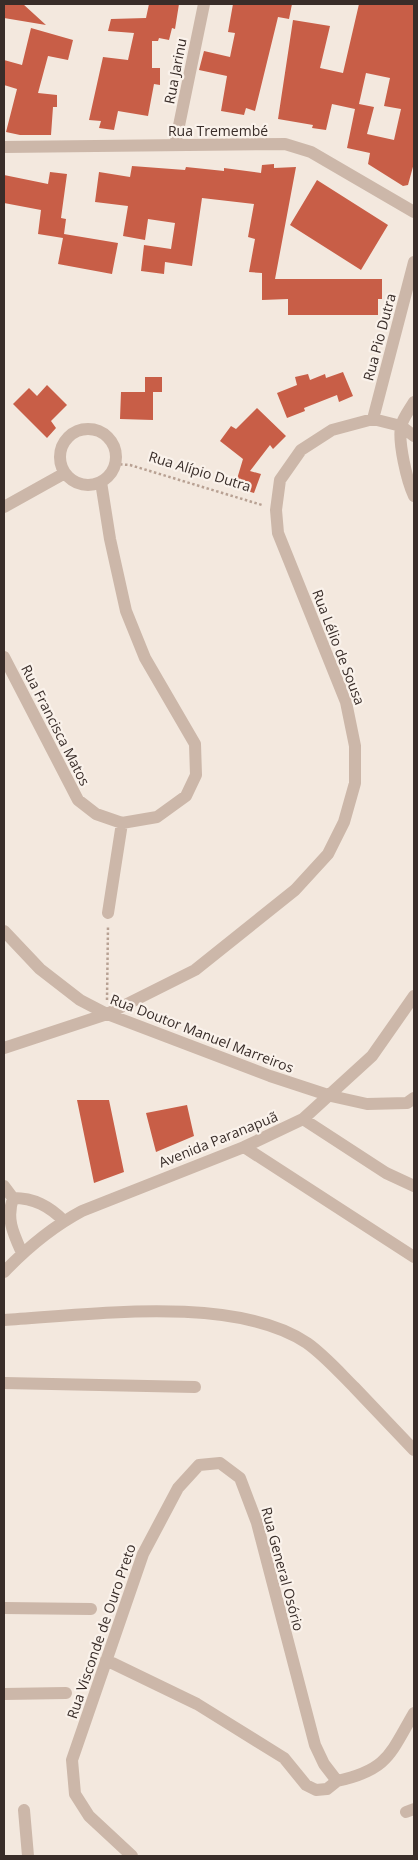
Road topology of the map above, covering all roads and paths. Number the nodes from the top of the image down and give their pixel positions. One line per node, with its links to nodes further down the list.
1 (204, 4): 2 (street, Rua Jarinu)
2 (175, 145): 3 (street, Rua Tremembé); 4 (street, Rua Tremembé)
3 (4, 147)
4 (414, 212)
5 (413, 271): 7 (street, Rua Pio Dutra)
6 (414, 402): 8 (street)
7 (373, 419): 8 (street, Rua Lélio de Sousa); 15 (street, Rua Lélio de Sousa)
8 (401, 426): 9 (street); 13 (street)
9 (414, 436)
10 (115, 464): 11 (street); 12 (street); 15 (path, Rua Alípio Dutra)
11 (65, 473): 12 (street); 14 (street)
12 (101, 482): 17 (street, Rua Francisca Matos)
13 (414, 496)
14 (4, 507)
15 (276, 510): 21 (street, Rua Lélio de Sousa)
16 (4, 657): 17 (street, Rua Francisca Matos)
17 (122, 823): 18 (street)
18 (108, 913): 21 (path)
19 (4, 931): 21 (street, Rua Doutor Manuel Marreiros)
20 (414, 996): 23 (street, Avenida Paranapuã)
21 (107, 1014): 22 (street, Rua Lélio de Sousa); 23 (street, Rua Doutor Manuel Marreiros)
22 (4, 1048)
23 (331, 1096): 24 (street, Rua Doutor Manuel Marreiros); 25 (street, Avenida Paranapuã)
24 (414, 1098)
25 (303, 1119): 26 (street, Avenida Paranapuã); 28 (street)
26 (244, 1147): 30 (street, Avenida Paranapuã); 32 (street)
27 (4, 1186): 29 (street)
28 (414, 1186)
29 (13, 1198): 30 (street); 31 (street)
30 (64, 1221): 31 (street, Avenida Paranapuã)
31 (22, 1252): 33 (street, Avenida Paranapuã)
32 (414, 1257)
33 (4, 1272)
34 (4, 1320): 37 (street)
35 (4, 1383): 36 (street)
36 (195, 1387)
37 (414, 1450)
38 (178, 1488): 41 (street, Rua Visconde de Ouro Preto); 45 (street, Rua General Osório)
39 (4, 1608): 40 (street)
40 (91, 1609)
41 (106, 1660): 45 (street); 48 (street, Rua Visconde de Ouro Preto)
42 (66, 1692): 43 (street)
43 (4, 1694)
44 (414, 1713): 45 (street)
45 (338, 1781)
46 (24, 1810): 47 (street)
47 (28, 1856)
48 (132, 1856)

